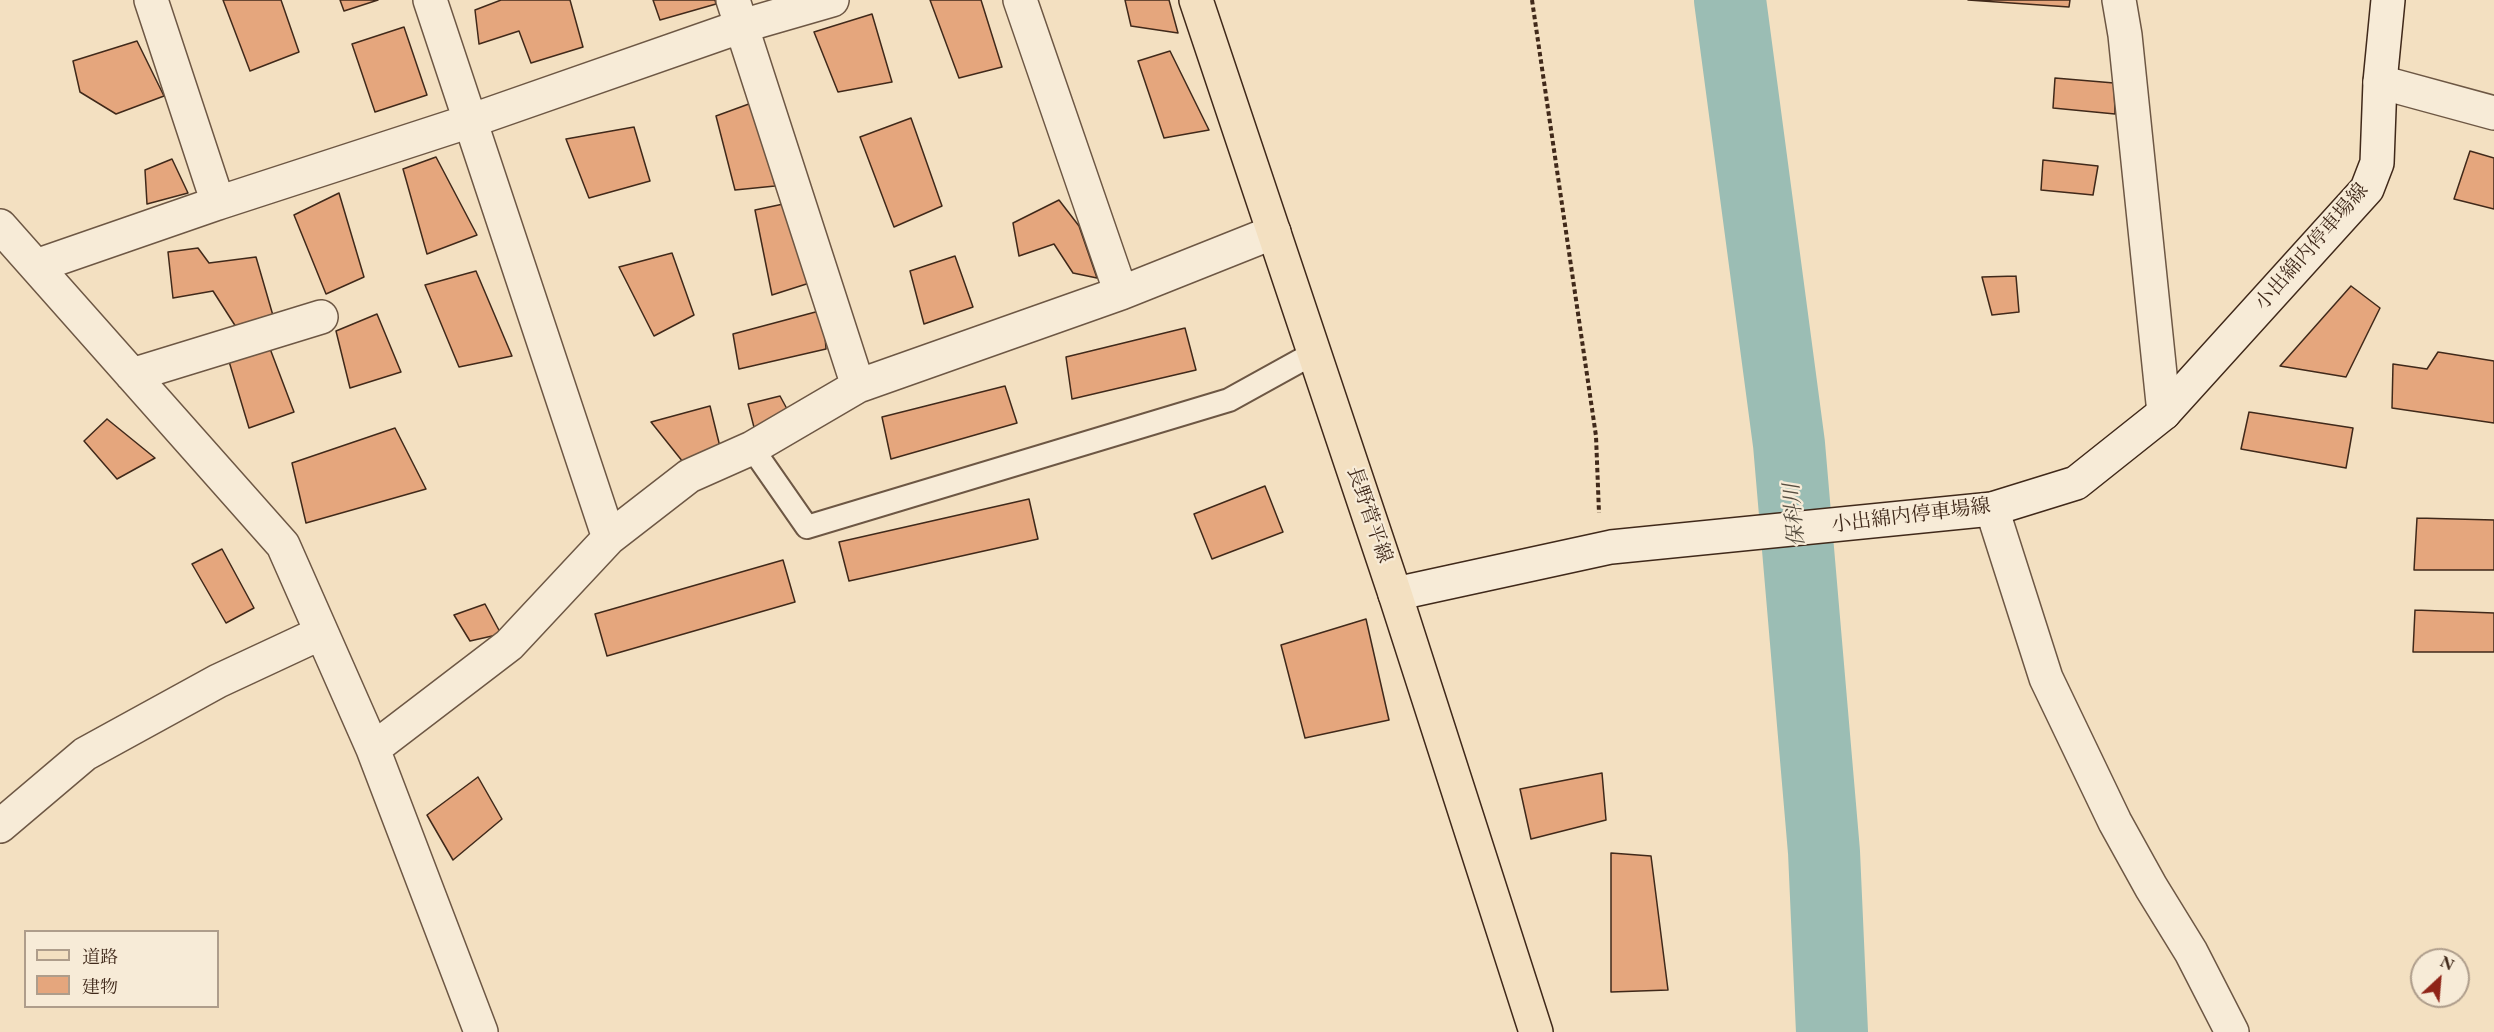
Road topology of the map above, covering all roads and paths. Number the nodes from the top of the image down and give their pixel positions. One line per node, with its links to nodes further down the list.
1 (151, 0): 13 (street)
2 (430, 0): 12 (street)
3 (832, 0): 9 (street)
4 (1020, 0): 17 (street)
5 (1196, 0): 15 (main road, 長野菅平線)
6 (1532, 0): 24 (path)
7 (2119, 0): 20 (street)
8 (2388, 0): 10 (street, 小出綿内停車場線)
9 (738, 13): 12 (street); 19 (street)
10 (2380, 82): 11 (street); 20 (street, 小出綿内停車場線)
11 (2494, 113)
12 (470, 121): 13 (street); 23 (street)
13 (218, 203): 16 (street)
14 (0, 226): 16 (street)
15 (1274, 232): 17 (street); 18 (main road, 長野菅平線)
16 (36, 266): 26 (street)
17 (1121, 293): 19 (street)
18 (1314, 353): 21 (lane); 25 (main road, 長野菅平線)
19 (858, 386): 21 (street)
20 (2164, 413): 22 (street, 小出綿内停車場線)
21 (752, 448): 23 (street)
22 (1992, 509): 24 (street, 小出綿内停車場線); 31 (street)
23 (609, 538): 27 (street)
24 (1606, 549): 25 (street, 小出綿内停車場線)
25 (1395, 594): 30 (main road, 長野菅平線)
26 (321, 633): 27 (street); 28 (street)
27 (373, 749): 29 (street)
28 (0, 826)
29 (481, 1032)
30 (1536, 1032)
31 (2232, 1032)

